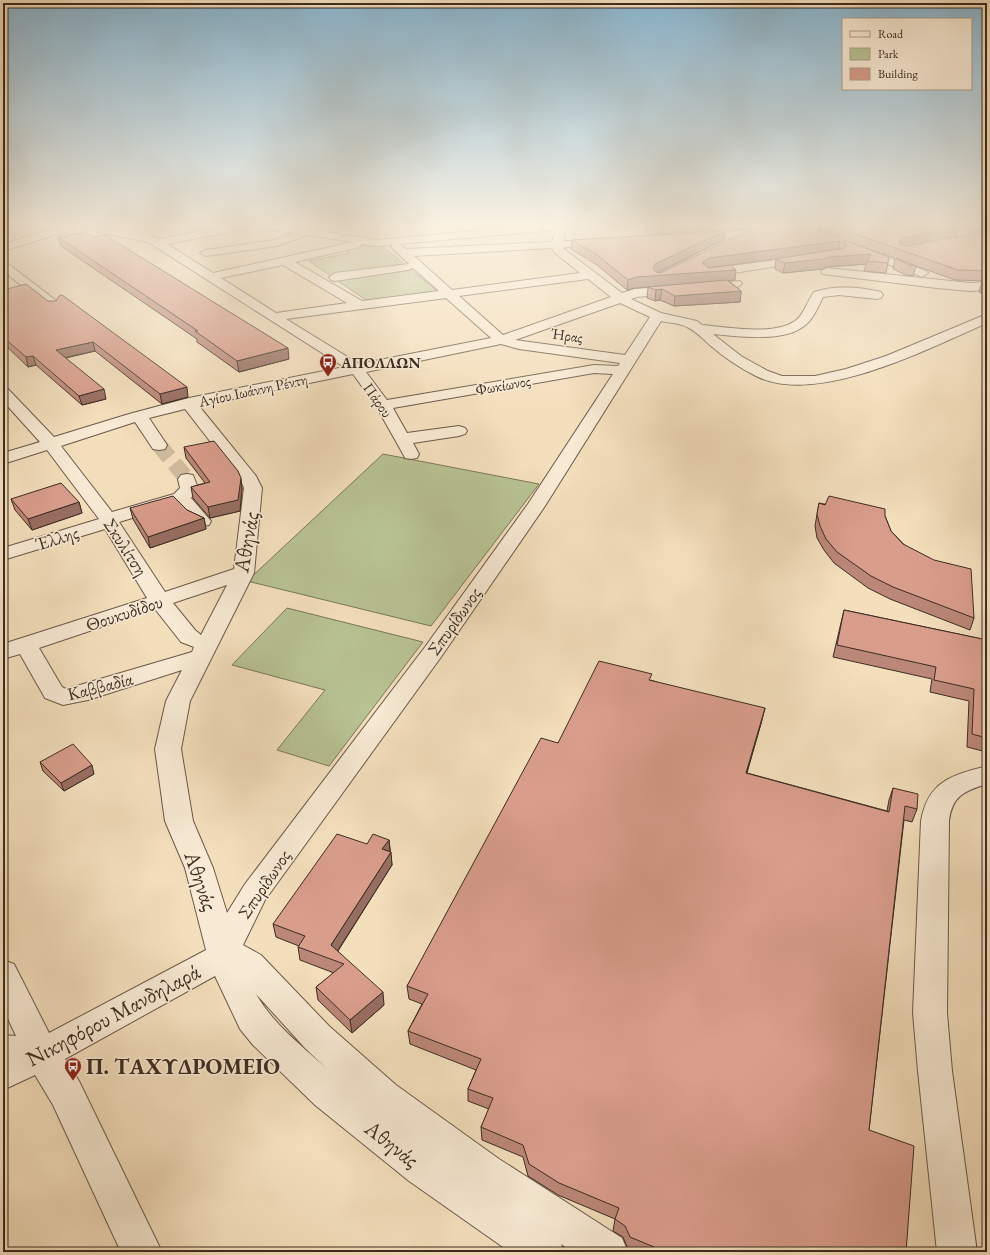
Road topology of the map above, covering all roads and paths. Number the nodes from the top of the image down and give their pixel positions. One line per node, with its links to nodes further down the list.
1 (601, 284): 14 (street)
2 (28, 285): 10 (street)
3 (223, 285): 18 (street, Πάρου)
4 (325, 285): 16 (street)
5 (438, 285): 12 (street)
6 (519, 285): 12 (street)
7 (730, 285): 14 (street)
8 (943, 285): 9 (street)
9 (987, 286)
10 (32, 287): 11 (street); 15 (street)
11 (17, 290)
12 (448, 294): 16 (street); 21 (street)
13 (877, 296): 20 (street)
14 (620, 298): 17 (street); 21 (street, Αγίου Ιωάννη Ρέντη)
15 (54, 305)
16 (359, 305): 18 (street)
17 (657, 316): 20 (street); 23 (street, Σπυρίδωνος)
18 (272, 317): 24 (street, Πάρου)
19 (987, 318): 20 (street)
20 (700, 329)
21 (501, 340): 22 (street, Ήρας); 24 (street, Αγίου Ιωάννη Ρέντη)
22 (603, 357): 23 (street, Ήρας); 25 (street)
23 (626, 365): 25 (street, Φωκίωνος); 47 (street, Σπυρίδωνος)
24 (356, 369): 27 (street, Αγίου Ιωάννη Ρέντη); 28 (street, Πάρου)
25 (594, 369): 28 (street, Φωκίωνος)
26 (3, 392): 32 (street, Σκυλίτση)
27 (189, 403): 29 (street, Αγίου Ιωάννη Ρέντη); 41 (street, Αθηνάς)
28 (384, 405): 31 (street, Πάρου)
29 (139, 416): 32 (street, Αγίου Ιωάννη Ρέντη); 33 (street)
30 (459, 431): 31 (street)
31 (403, 439): 34 (street, Πάρου)
32 (51, 444): 35 (street, Αγίου Ιωάννη Ρέντη); 38 (street, Σκυλίτση)
33 (160, 445)
34 (411, 454)
35 (3, 459)
36 (187, 479): 37 (street)
37 (180, 498): 38 (street, Έλλης); 39 (street)
38 (109, 520): 40 (street, Έλλης); 42 (street, Σκυλίτση)
39 (202, 521)
40 (3, 554)
41 (244, 573): 42 (street, Θουκυδίδου); 44 (street, Αθηνάς)
42 (161, 602): 43 (street, Θουκυδίδου); 44 (street, Σκυλίτση)
43 (26, 645): 44 (street, Καββαδία); 45 (street, Θουκυδίδου)
44 (203, 650): 47 (street, Αθηνάς)
45 (3, 652)
46 (987, 775): 55 (street)
47 (223, 956): 50 (street, Νικηφόρου Μανδηλαρά); 53 (street, Αθηνάς); 54 (street)
48 (3, 974): 50 (street)
49 (3, 1051): 50 (street)
50 (42, 1054): 51 (street, Νικηφόρου Μανδηλαρά); 52 (street)
51 (3, 1073)
52 (142, 1252)
53 (544, 1252)
54 (608, 1252)
55 (957, 1252)

